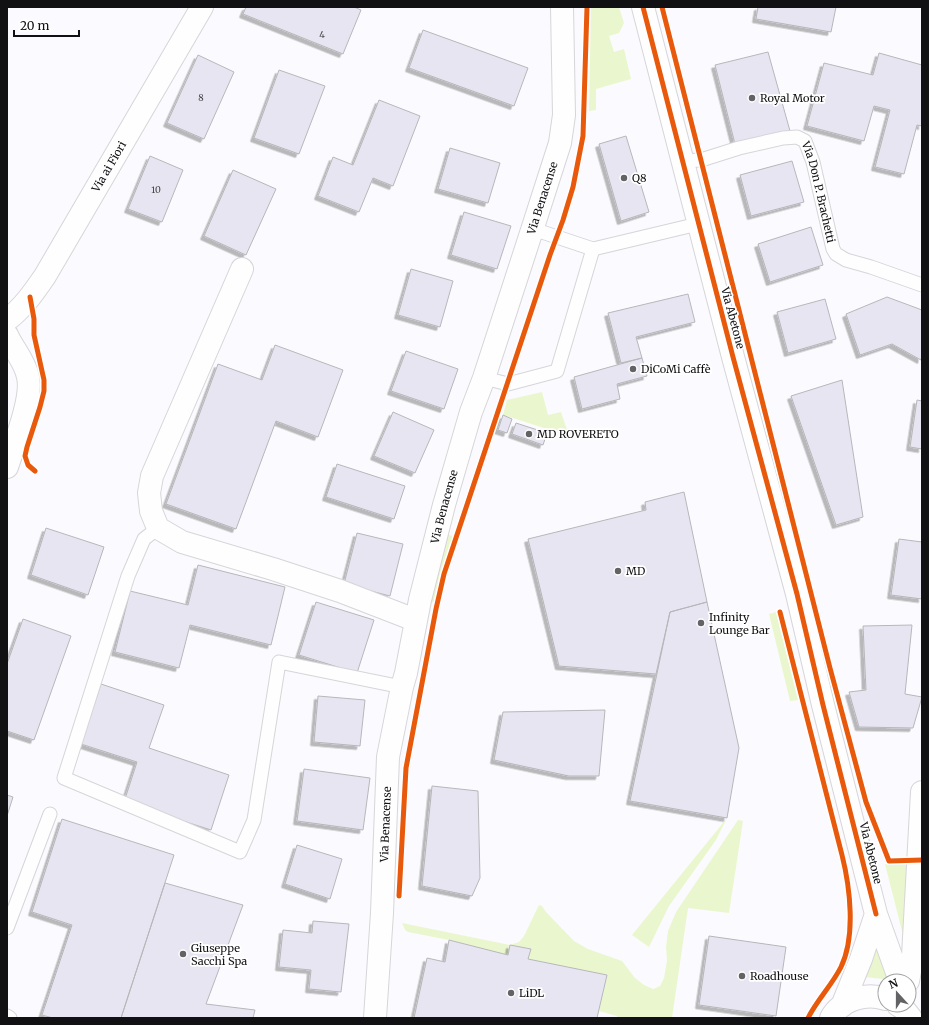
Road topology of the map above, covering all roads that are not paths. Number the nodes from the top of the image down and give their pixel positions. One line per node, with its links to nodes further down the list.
1 (202, 7): 10 (street, Via ai Fiori)
2 (562, 7): 6 (street, Via Benacense)
3 (643, 7): 4 (street, Via Abetone)
4 (682, 161): 5 (street, Via Abetone); 9 (lane, Via Don P. Brachetti)
5 (698, 224): 7 (lane); 19 (street, Via Abetone)
6 (533, 229): 7 (lane); 12 (street, Via Benacense)
7 (592, 250): 12 (lane)
8 (242, 269): 14 (street)
9 (922, 285)
10 (7, 320)
11 (7, 335): 13 (street)
12 (484, 378): 15 (street, Via Benacense)
13 (7, 467)
14 (158, 528): 15 (street); 16 (lane)
15 (415, 620): 16 (street, Via Benacense)
16 (402, 687): 27 (street, Via Benacense)
17 (922, 792): 22 (street)
18 (50, 814): 20 (lane)
19 (876, 914): 21 (street, Via Abetone); 24 (street)
20 (7, 928)
21 (897, 973)
22 (910, 973)
23 (877, 997): 24 (street)
24 (836, 1012)
25 (7, 1016): 26 (lane)
26 (10, 1018)
27 (375, 1018)

